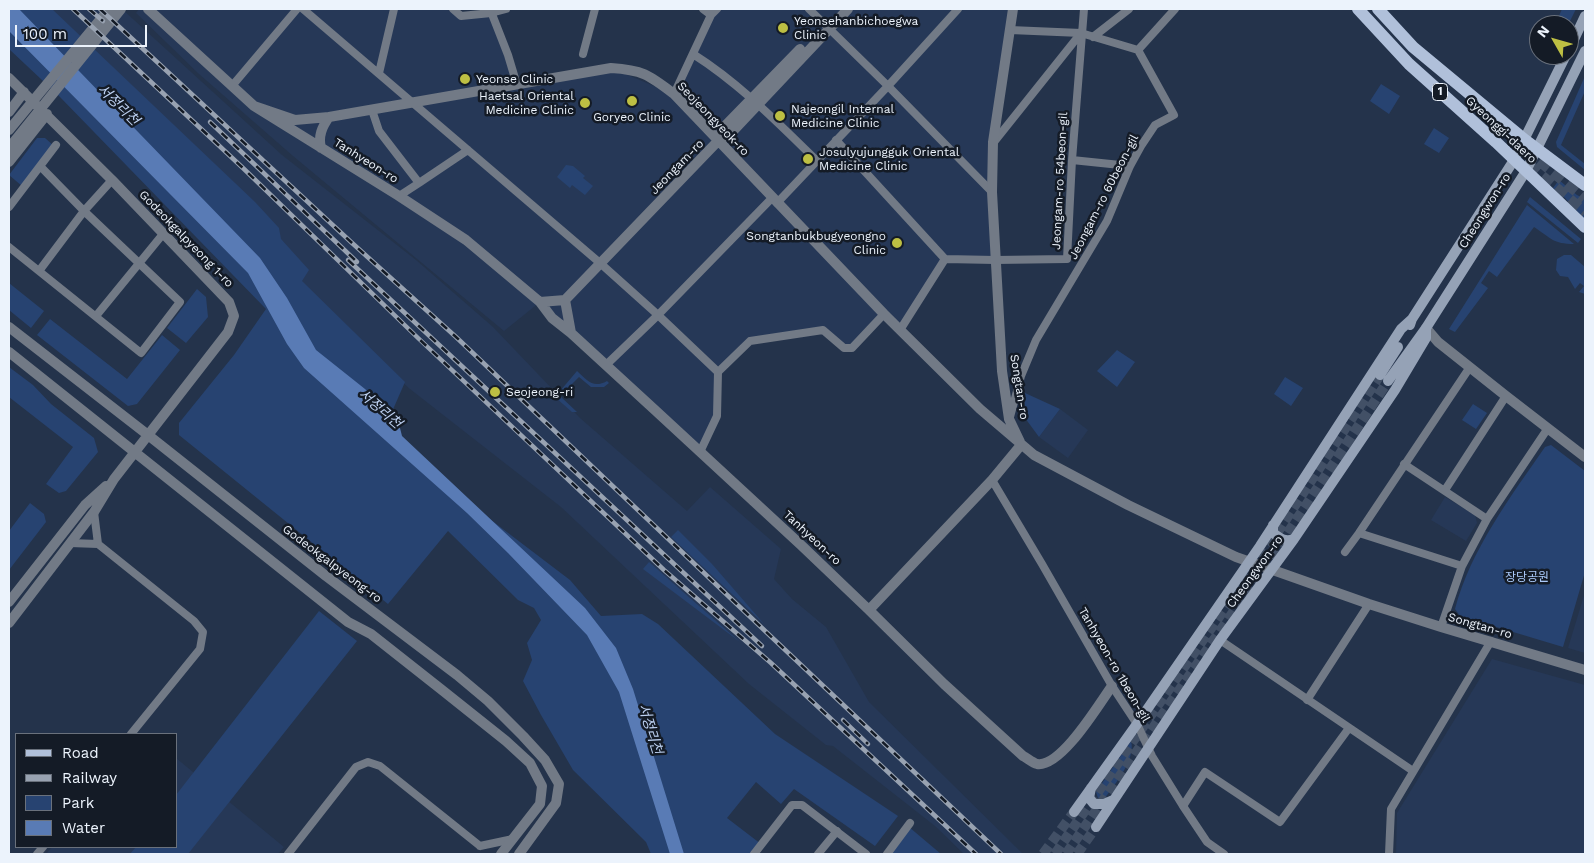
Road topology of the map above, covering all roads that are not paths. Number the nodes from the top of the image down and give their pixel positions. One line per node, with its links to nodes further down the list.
1 (109, 9): 48 (street)
2 (120, 9): 54 (street)
3 (148, 9): 37 (street, Tanhyeon-ro)
4 (297, 9): 37 (street)
5 (303, 9): 34 (street)
6 (394, 9): 34 (street)
7 (453, 9): 21 (street)
8 (506, 9): 21 (street)
9 (594, 9): 31 (street)
10 (703, 9): 22 (street)
11 (809, 9): 24 (street)
12 (838, 9): 24 (street)
13 (848, 9): 24 (street, Jeongam-ro)
14 (958, 9): 38 (street)
15 (1013, 9): 26 (street, Songtan-ro)
16 (1084, 9): 27 (street, Jeongam-ro 54beon-gil)
17 (1129, 9): 28 (street)
18 (1175, 9): 29 (street)
19 (1358, 9): 59 (main road, Gyeonggi-daero / 1)
20 (1378, 9): 50 (main road, Gyeonggi-daero)
21 (491, 11): 36 (street)
22 (714, 12): 32 (street)
23 (1585, 16): 25 (main road)
24 (827, 26): 38 (street); 41 (street, Jeongam-ro)
25 (1579, 29)
26 (1010, 30): 27 (street); 52 (street, Songtan-ro)
27 (1081, 33): 28 (street); 52 (street); 58 (street, Jeongam-ro 54beon-gil)
28 (1093, 37): 29 (street)
29 (1138, 50): 63 (street, Jeongam-ro 60beon-gil)
30 (1585, 51): 57 (main road, Cheongwon-ro)
31 (583, 54)
32 (693, 54): 40 (street); 41 (street)
33 (1561, 65): 50 (main road, Cheongwon-ro)
34 (378, 73): 42 (street)
35 (9, 78): 39 (street, Godeokgalpyeong 1-ro)
36 (517, 85): 40 (street, Seojeongyeok-ro); 42 (street, Seojeongyeok-ro)
37 (232, 86): 43 (street, Tanhyeon-ro)
38 (888, 86): 49 (street); 68 (street)
39 (24, 92): 45 (street); 46 (street, Godeokgalpyeong 1-ro)
40 (674, 94): 51 (street, Seojeongyeok-ro)
41 (755, 101): 51 (street, Jeongam-ro); 60 (street)
42 (412, 104): 44 (street, Seojeongyeok-ro); 56 (street)
43 (254, 106): 47 (street, Seojeongyeok-ro); 55 (street, Tanhyeon-ro)
44 (372, 110): 47 (street, Seojeongyeok-ro); 66 (street)
45 (9, 112)
46 (47, 114): 61 (street); 65 (street, Godeokgalpyeong 1-ro)
47 (329, 117): 55 (street)
48 (9, 130)
49 (836, 140): 60 (street); 76 (street)
50 (1525, 140): 57 (main road, Gyeonggi-daero); 59 (main road, Cheongwon-ro)
51 (718, 141): 70 (street, Seojeongyeok-ro); 79 (street, Jeongam-ro)
52 (993, 142): 68 (street, Songtan-ro)
53 (56, 145): 62 (street)
54 (9, 148)
55 (321, 148): 69 (street, Tanhyeon-ro)
56 (468, 150): 66 (street); 79 (street)
57 (1537, 150): 64 (main road, Cheongwon-ro); 67 (main road, Gyeonggi-daero)
58 (1072, 160): 63 (street); 77 (street, Jeongam-ro 54beon-gil)
59 (1514, 160): 64 (main road, Gyeonggi-daero / 1); 87 (main road, Cheongwon-ro)
60 (817, 161): 70 (street)
61 (9, 162)
62 (40, 166): 71 (street); 72 (street)
63 (1130, 166): 98 (street, Jeongam-ro 60beon-gil)
64 (1526, 171): 73 (main road, Gyeonggi-daero / 1); 90 (main road, Cheongwon-ro)
65 (112, 180): 72 (street); 74 (street, Godeokgalpyeong 1-ro)
66 (419, 183): 69 (street)
67 (1585, 185)
68 (992, 192): 77 (street, Songtan-ro)
69 (399, 196): 82 (street, Tanhyeon-ro)
70 (774, 200): 83 (street, Seojeongyeok-ro); 84 (street)
71 (9, 207)
72 (84, 211): 78 (street); 80 (street)
73 (1585, 227)
74 (163, 234): 78 (street); 100 (street, Godeokgalpyeong 1-ro)
75 (9, 247): 80 (street)
76 (945, 259): 77 (street); 91 (street)
77 (995, 260): 98 (street, Songtan-ro)
78 (138, 263): 85 (street); 85 (street)
79 (600, 263): 81 (street, Jeongam-ro); 84 (street)
80 (39, 271): 85 (street)
81 (565, 300): 82 (street); 86 (street)
82 (540, 302): 88 (street, Tanhyeon-ro)
83 (884, 314): 91 (street, Seojeongyeok-ro); 96 (street)
84 (658, 315): 94 (street); 96 (street)
85 (96, 316)
86 (569, 316): 88 (street); 92 (street)
87 (1412, 319): 90 (main road, Cheongwon-ro); 111 (main road, Cheongwon-ro)
88 (559, 324): 92 (street, Tanhyeon-ro)
89 (9, 327): 100 (street, Godeokgalpyeong-ro)
90 (1426, 328): 95 (street); 113 (main road, Cheongwon-ro)
91 (900, 330): 101 (street, Seojeongyeok-ro)
92 (571, 333): 94 (street, Tanhyeon-ro)
93 (9, 352): 102 (street)
94 (606, 365): 103 (street, Tanhyeon-ro)
95 (1470, 367): 97 (street); 105 (street)
96 (718, 372): 103 (street)
97 (1506, 396): 99 (street); 108 (street)
98 (1009, 419): 101 (street, Songtan-ro)
99 (1548, 428): 104 (street); 110 (street)
100 (148, 435): 102 (street, Godeokgalpyeong 1-ro); 146 (street, Godeokgalpyeong-ro)
101 (1022, 445): 107 (street); 117 (street, Songtan-ro)
102 (135, 451): 106 (street, Godeokgalpyeong 1-ro); 142 (street)
103 (700, 452): 122 (street, Tanhyeon-ro)
104 (1585, 457)
105 (1404, 464): 108 (street); 112 (street)
106 (114, 479): 109 (street); 120 (street)
107 (992, 480): 122 (street); 128 (street, Tanhyeon-ro 1beon-gil)
108 (1444, 490): 110 (street)
109 (94, 512): 114 (street); 115 (street)
110 (1487, 519): 118 (street)
111 (1273, 525): 113 (main road); 117 (main road, Cheongwon-ro)
112 (1359, 533): 116 (street); 118 (street)
113 (1294, 539): 119 (main road, Cheongwon-ro)
114 (70, 544): 115 (street); 123 (street)
115 (98, 544): 132 (street)
116 (1344, 552)
117 (1248, 562): 119 (street, Songtan-ro); 130 (main road, Cheongwon-ro)
118 (1462, 566): 124 (street)
119 (1272, 570): 121 (street, Songtan-ro); 125 (main road, Cheongwon-ro)
120 (9, 602)
121 (1368, 604): 124 (street, Songtan-ro); 129 (street)
122 (869, 610): 128 (street, Tanhyeon-ro)
123 (9, 623)
124 (1441, 627): 126 (street, Songtan-ro)
125 (1220, 640): 129 (street); 133 (main road, Cheongwon-ro)
126 (1490, 641): 127 (street, Songtan-ro); 134 (street)
127 (1585, 670)
128 (1112, 686): 130 (street, Tanhyeon-ro 1beon-gil)
129 (1307, 700): 131 (street)
130 (1137, 724): 133 (street, Tanhyeon-ro 1beon-gil); 135 (main road, Cheongwon-ro)
131 (1349, 728): 134 (street); 137 (street)
132 (132, 733)
133 (1148, 747): 136 (main road, Cheongwon-ro); 137 (street, Tanhyeon-ro 1beon-gil)
134 (1413, 771): 152 (street)
135 (1091, 787): 136 (main road); 138 (main road, Cheongwon-ro)
136 (1113, 799): 140 (main road, Cheongwon-ro)
137 (1182, 806): 151 (street, Tanhyeon-ro 1beon-gil)
138 (1074, 812)
139 (910, 823): 150 (street)
140 (1096, 827)
141 (837, 831): 147 (street); 148 (street); 149 (street)
142 (513, 839): 143 (street); 145 (street)
143 (481, 850): 144 (street)
144 (288, 854)
145 (501, 854)
146 (519, 854)
147 (754, 854)
148 (818, 854)
149 (866, 854)
150 (887, 854)
151 (1224, 854)
152 (1389, 854)

